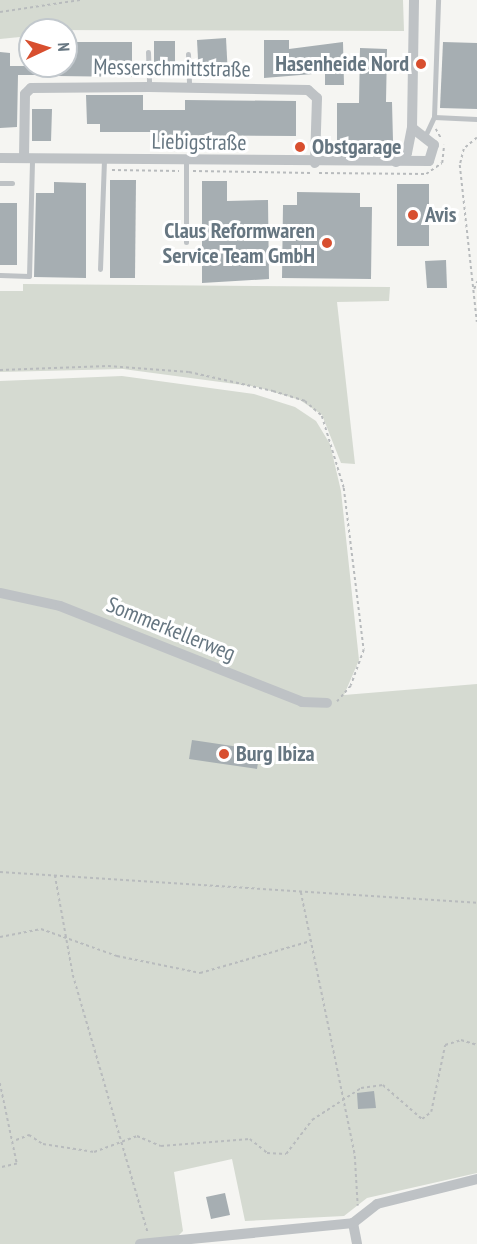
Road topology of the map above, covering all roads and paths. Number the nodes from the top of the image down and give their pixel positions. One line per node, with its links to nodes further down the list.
1 (80, 0): 4 (path)
2 (414, 0): 11 (street)
3 (438, 0): 9 (lane)
4 (0, 12)
5 (148, 52): 7 (lane)
6 (188, 54): 8 (lane)
7 (149, 87): 8 (street, Messerschmittstraße); 15 (street, Messerschmittstraße)
8 (189, 88): 17 (street, Messerschmittstraße)
9 (434, 117): 10 (lane); 12 (lane)
10 (477, 119)
11 (412, 128): 12 (street); 16 (street)
12 (428, 129): 16 (street, Liebigstraße); 19 (path)
13 (477, 138): 26 (path)
14 (0, 158): 15 (street, Liebigstraße)
15 (28, 158): 18 (street, Liebigstraße); 24 (lane)
16 (396, 162): 17 (street, Liebigstraße)
17 (315, 163): 19 (street, Liebigstraße)
18 (104, 165): 19 (street, Liebigstraße); 19 (path); 23 (lane)
19 (186, 166): 22 (lane)
20 (0, 183): 21 (lane)
21 (12, 183)
22 (186, 242)
23 (100, 269)
24 (0, 275)
25 (477, 282): 26 (path)
26 (474, 290): 27 (path)
27 (477, 322)
28 (0, 370): 30 (path)
29 (0, 593): 30 (street, Sommerkellerweg)
30 (327, 703)
31 (0, 872): 32 (path)
32 (55, 875): 33 (path); 36 (path)
33 (301, 891): 34 (path); 37 (path)
34 (477, 903)
35 (0, 937): 36 (path)
36 (66, 938): 37 (path); 42 (path)
37 (311, 941): 40 (path)
38 (477, 1046): 40 (path)
39 (0, 1083): 41 (path)
40 (344, 1102): 42 (path); 45 (path)
41 (16, 1140): 42 (path); 43 (path)
42 (122, 1145): 46 (path)
43 (0, 1168)
44 (477, 1179): 45 (street)
45 (356, 1219): 46 (street); 47 (street)
46 (145, 1243)
47 (357, 1244)

